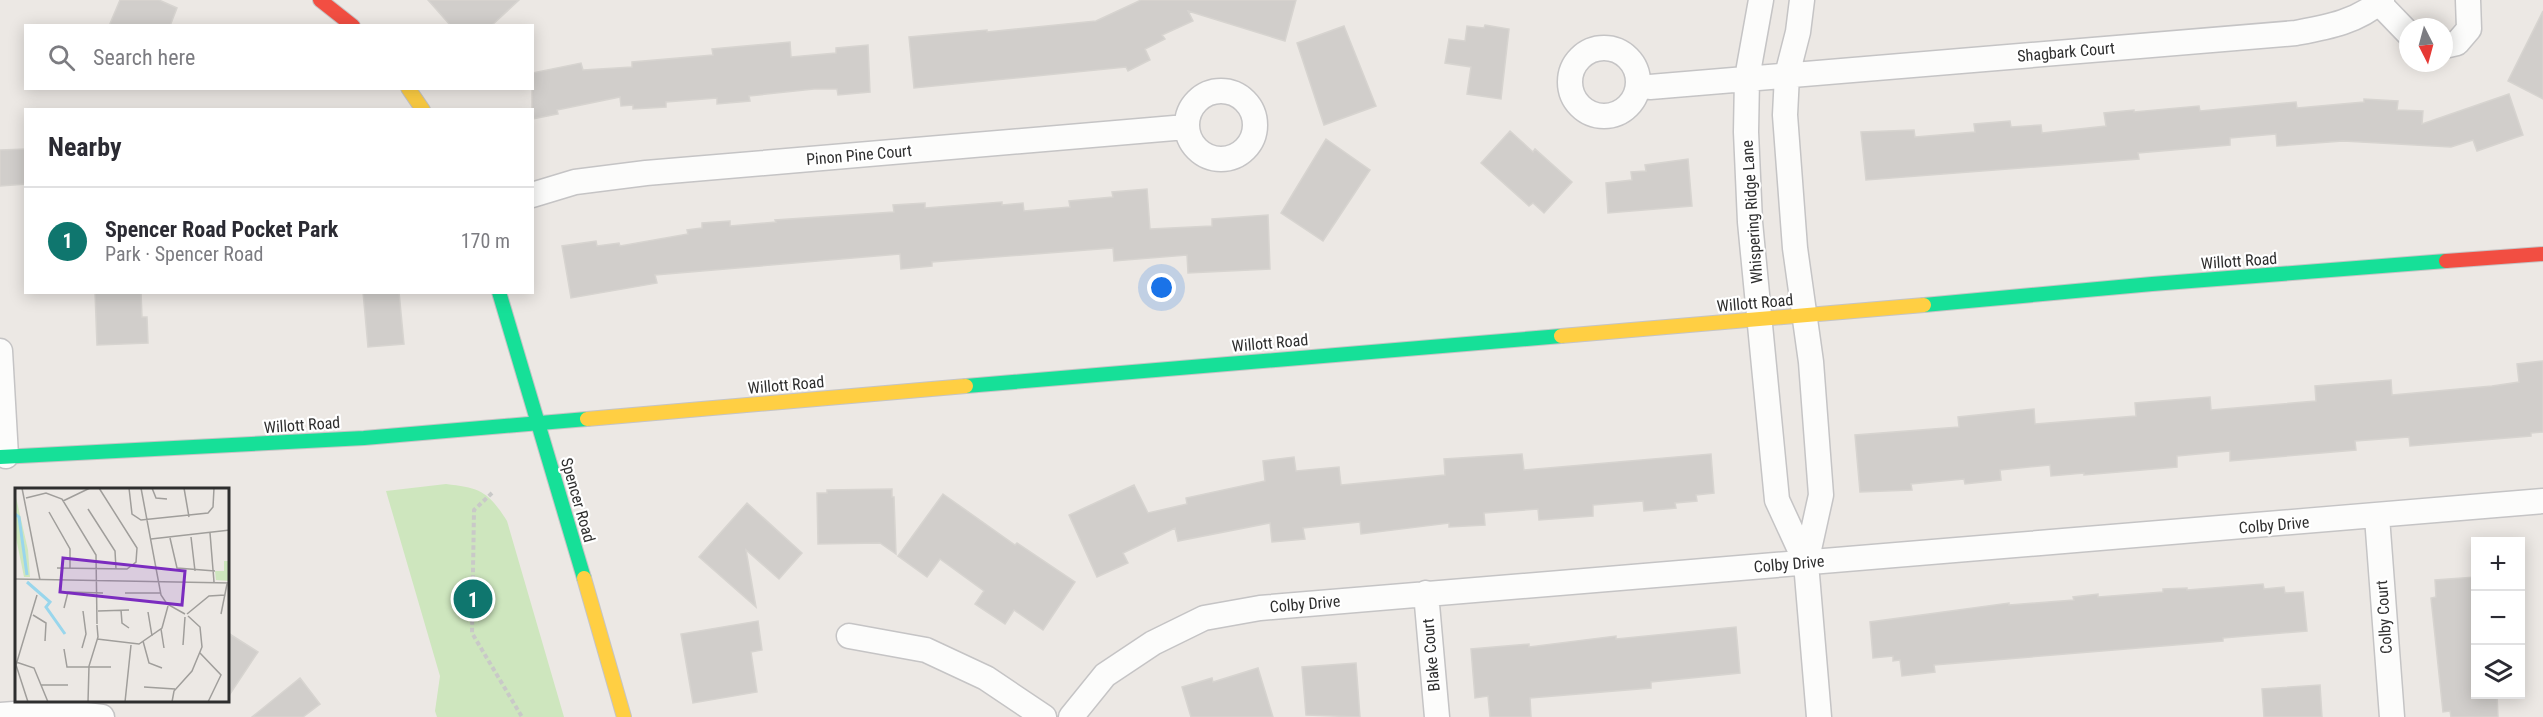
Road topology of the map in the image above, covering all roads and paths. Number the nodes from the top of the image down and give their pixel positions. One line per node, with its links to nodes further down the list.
1 (320, 0): 7 (main road)
2 (1761, 0): 10 (street, Whispering Ridge Lane)
3 (1802, 0): 9 (street, Whispering Ridge Lane)
4 (2468, 0): 8 (street)
5 (2380, 1): 6 (street, Shagbark Court); 9 (street, Shagbark Court)
6 (2399, 23)
7 (350, 24)
8 (2453, 45)
9 (1787, 75): 10 (street, Shagbark Court); 18 (street, Whispering Ridge Lane)
10 (1747, 78): 11 (street, Shagbark Court); 19 (street, Whispering Ridge Lane)
11 (1638, 86)
12 (409, 90): 13 (main road)
13 (422, 108)
14 (1186, 128): 15 (street, Pinon Pine Court)
15 (534, 194)
16 (2543, 255): 18 (main road, Willott Road)
17 (500, 294): 21 (main road, Spencer Road)
18 (1804, 316): 19 (main road, Willott Road); 26 (street, Whispering Ridge Lane)
19 (1761, 320): 21 (main road, Willott Road); 26 (street, Whispering Ridge Lane)
20 (0, 351): 22 (street)
21 (539, 423): 22 (main road, Willott Road); 32 (main road, Spencer Road)
22 (3, 457)
23 (492, 493): 31 (path)
24 (2543, 501): 25 (street, Colby Drive)
25 (2377, 517): 26 (street, Colby Drive); 37 (street, Colby Court)
26 (1806, 563): 27 (street, Colby Drive); 36 (street, Whispering Ridge Lane)
27 (1426, 593): 34 (street, Colby Drive); 35 (street, Blake Court)
28 (849, 636): 33 (street)
29 (0, 715): 30 (street)
30 (102, 717)
31 (522, 717)
32 (624, 717)
33 (1044, 717)
34 (1071, 717)
35 (1437, 717)
36 (1819, 717)
37 (2392, 717)

